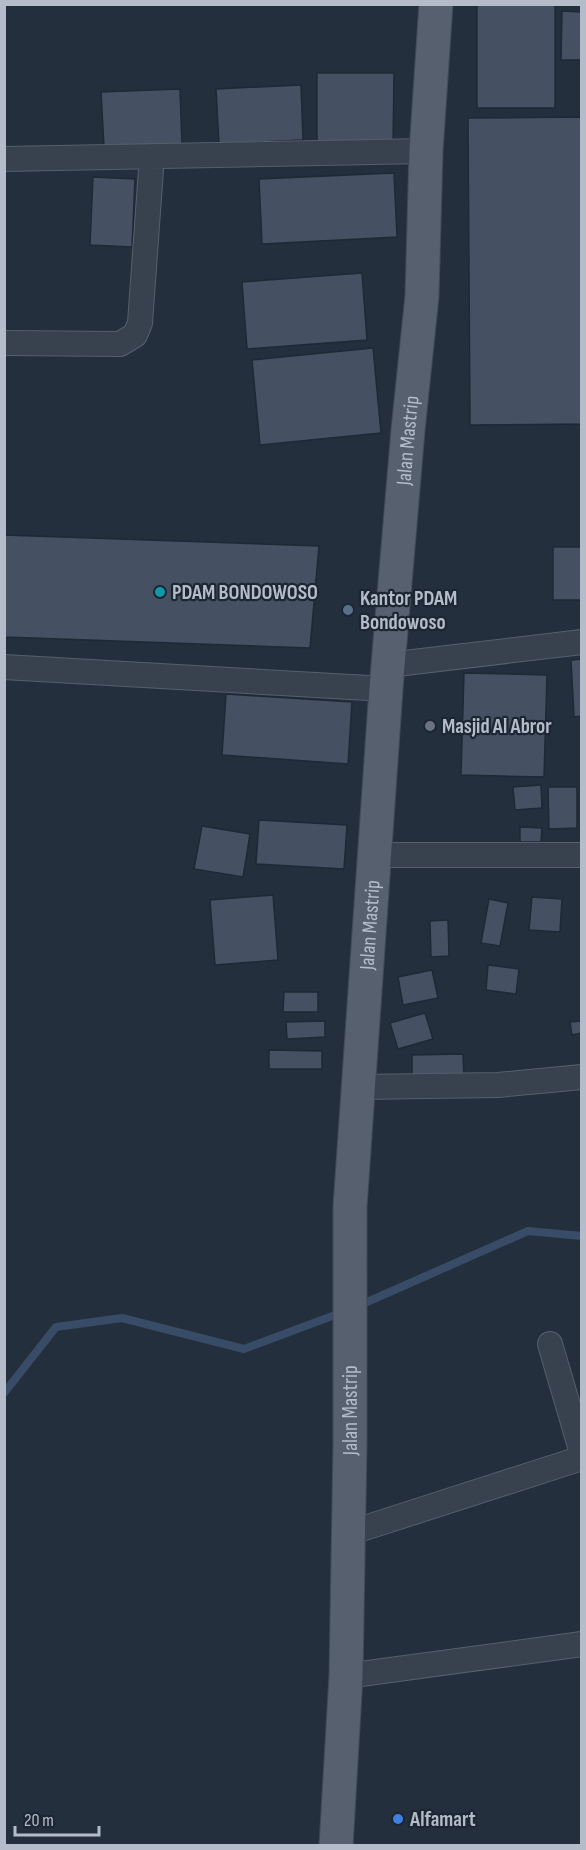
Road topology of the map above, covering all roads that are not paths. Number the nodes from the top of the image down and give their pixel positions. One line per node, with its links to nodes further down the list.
1 (436, 4): 2 (main road, Jalan Mastrip)
2 (426, 151): 3 (street); 8 (main road, Jalan Mastrip)
3 (152, 156): 4 (street); 5 (street)
4 (4, 159)
5 (4, 343)
6 (582, 642): 8 (street)
7 (4, 667): 8 (street)
8 (387, 677): 9 (main road, Jalan Mastrip)
9 (374, 855): 10 (street); 12 (main road, Jalan Mastrip)
10 (582, 855)
11 (582, 1077): 12 (street)
12 (359, 1087): 16 (main road, Jalan Mastrip)
13 (550, 1344): 14 (street)
14 (582, 1453)
15 (582, 1458): 16 (street)
16 (349, 1533): 18 (main road, Jalan Mastrip)
17 (582, 1644): 18 (street)
18 (346, 1676): 19 (main road, Jalan Mastrip)
19 (336, 1845)

